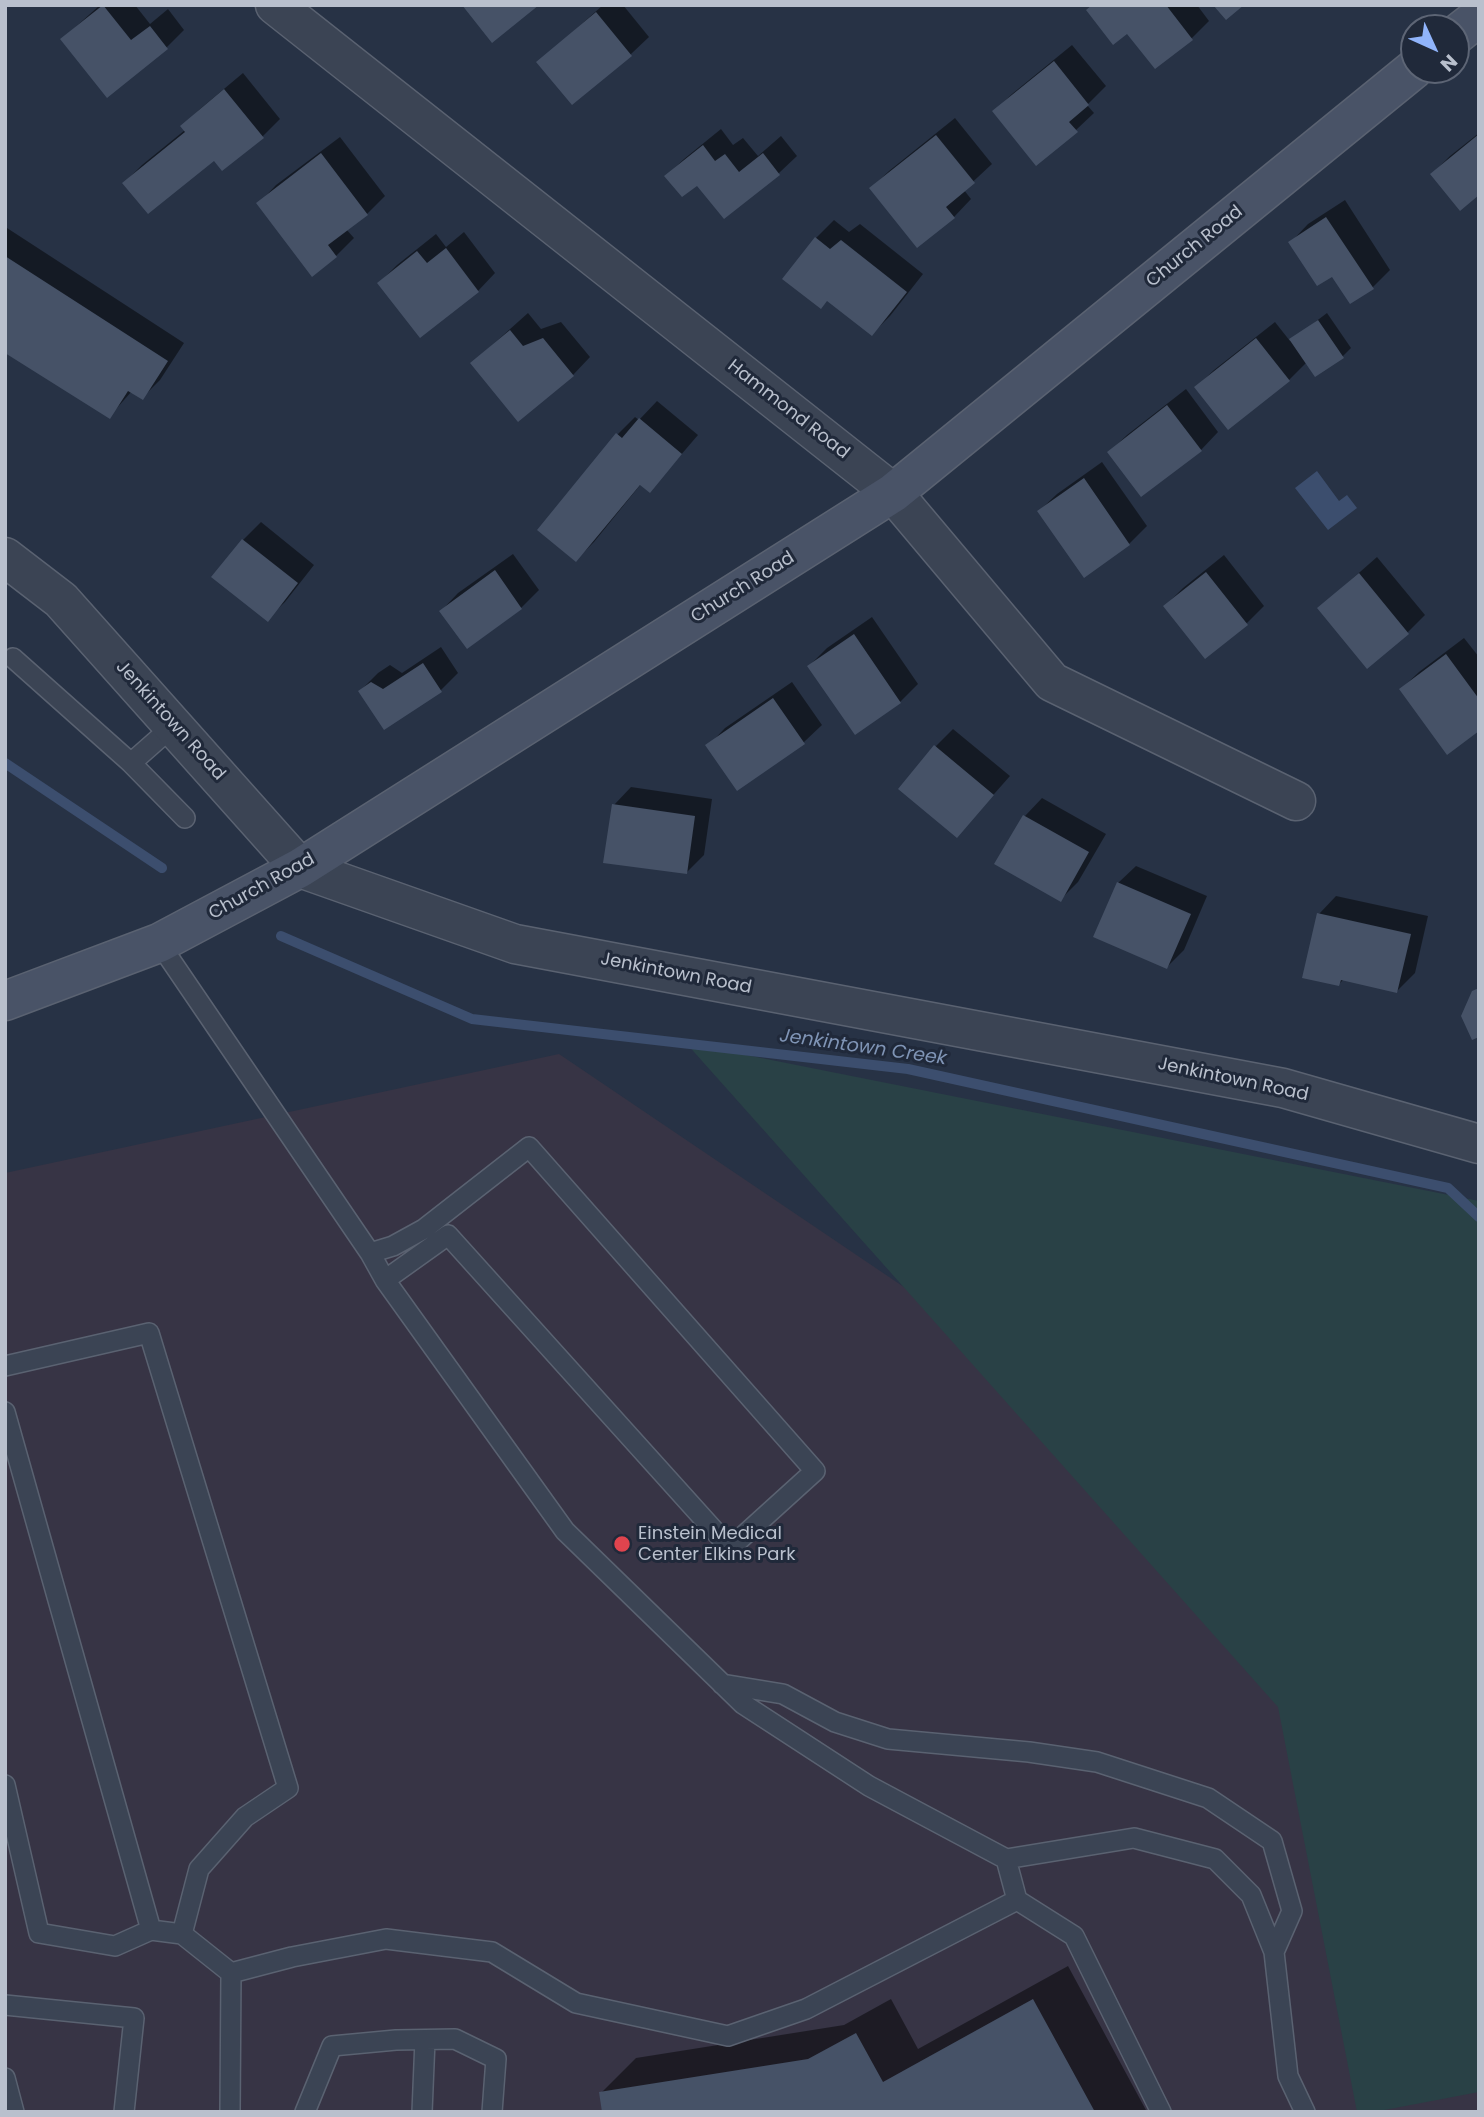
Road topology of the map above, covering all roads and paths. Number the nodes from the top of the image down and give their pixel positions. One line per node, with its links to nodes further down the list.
1 (277, 6): 3 (street, Hammond Road)
2 (1400, 80): 3 (street, Church Road)
3 (893, 493): 8 (street, Hammond Road); 10 (street, Church Road)
4 (5, 557): 6 (street, Jenkintown Road)
5 (13, 658): 7 (lane)
6 (173, 726): 7 (lane); 10 (street, Jenkintown Road)
7 (131, 763): 9 (lane)
8 (1296, 801)
9 (185, 818)
10 (300, 868): 11 (street, Church Road); 13 (street, Jenkintown Road)
11 (159, 943): 12 (street, Church Road); 14 (lane)
12 (5, 1001)
13 (1479, 1144)
14 (370, 1253): 15 (lane); 15 (lane)
15 (385, 1280): 18 (lane)
16 (5, 1366): 23 (lane)
17 (5, 1412): 22 (lane)
18 (722, 1684): 20 (lane); 24 (lane)
19 (5, 1785): 22 (lane)
20 (1006, 1859): 21 (lane); 24 (lane)
21 (1017, 1900): 25 (lane); 35 (lane)
22 (151, 1930): 23 (lane)
23 (182, 1934): 25 (lane)
24 (1274, 1952): 36 (lane)
25 (231, 1973): 31 (lane)
26 (5, 2005): 30 (lane)
27 (425, 2040): 32 (lane); 33 (lane); 34 (lane)
28 (5, 2078): 29 (lane)
29 (13, 2112)
30 (124, 2112)
31 (230, 2112)
32 (304, 2112)
33 (422, 2112)
34 (492, 2112)
35 (1161, 2112)
36 (1305, 2112)

